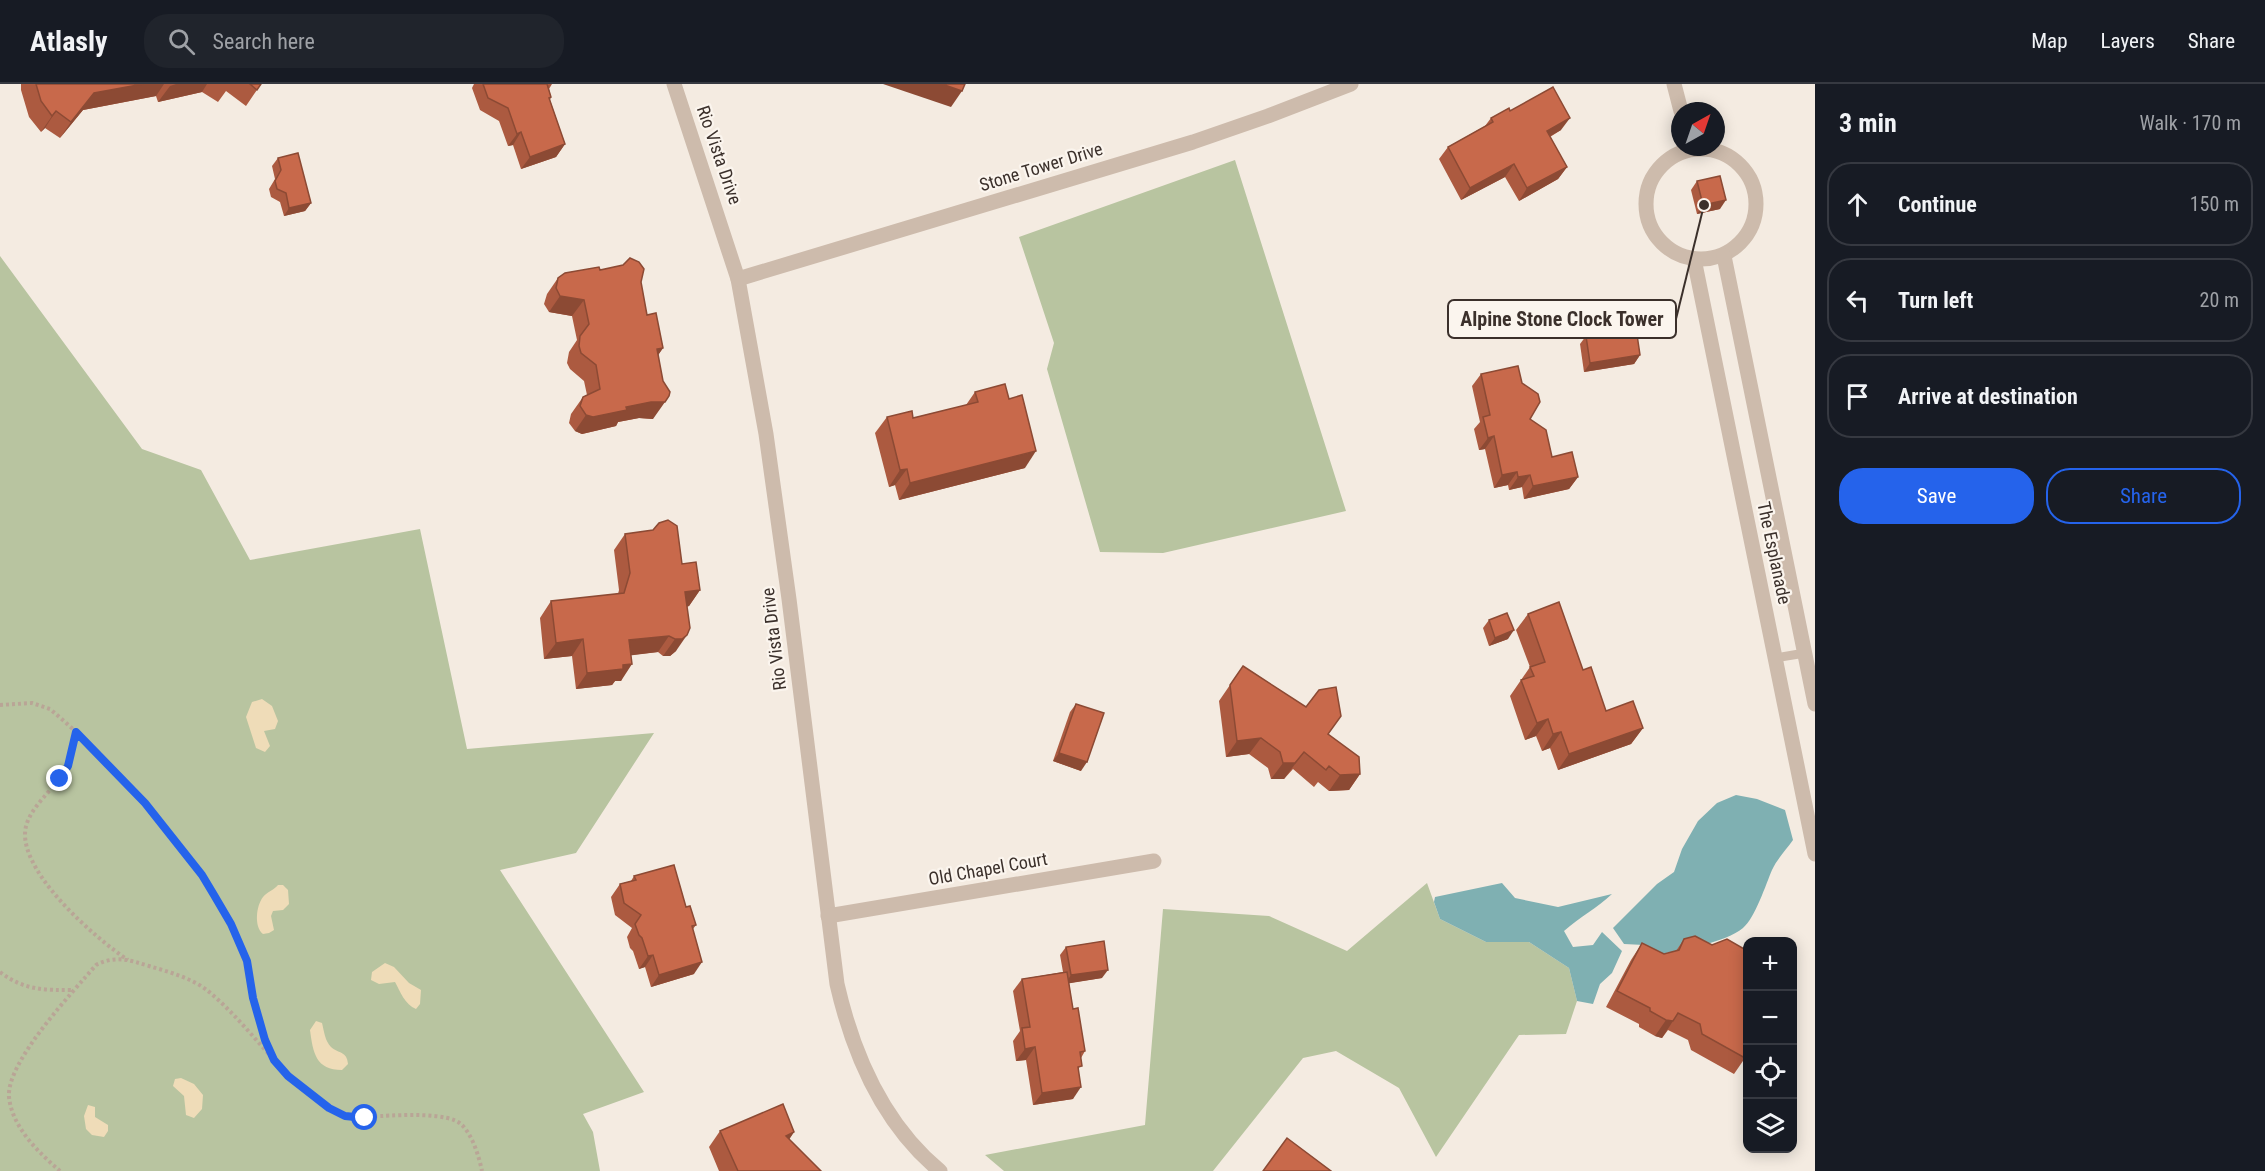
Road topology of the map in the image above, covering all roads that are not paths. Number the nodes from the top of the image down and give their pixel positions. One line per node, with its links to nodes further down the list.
1 (674, 84): 9 (street, Rio Vista Drive)
2 (1351, 84): 9 (street, Stone Tower Drive)
3 (1674, 84): 4 (street)
4 (1679, 102)
5 (1725, 155): 7 (street)
6 (1674, 156): 8 (street)
7 (1724, 256): 8 (street); 10 (street, The Esplanade)
8 (1694, 259): 11 (street, The Esplanade)
9 (738, 279): 15 (street, Rio Vista Drive)
10 (1805, 653): 11 (lane); 12 (street, The Esplanade)
11 (1775, 658): 13 (street, The Esplanade)
12 (1815, 704)
13 (1815, 855)
14 (1154, 861): 15 (street, Old Chapel Court)
15 (828, 916): 16 (street, Rio Vista Drive)
16 (940, 1171)

